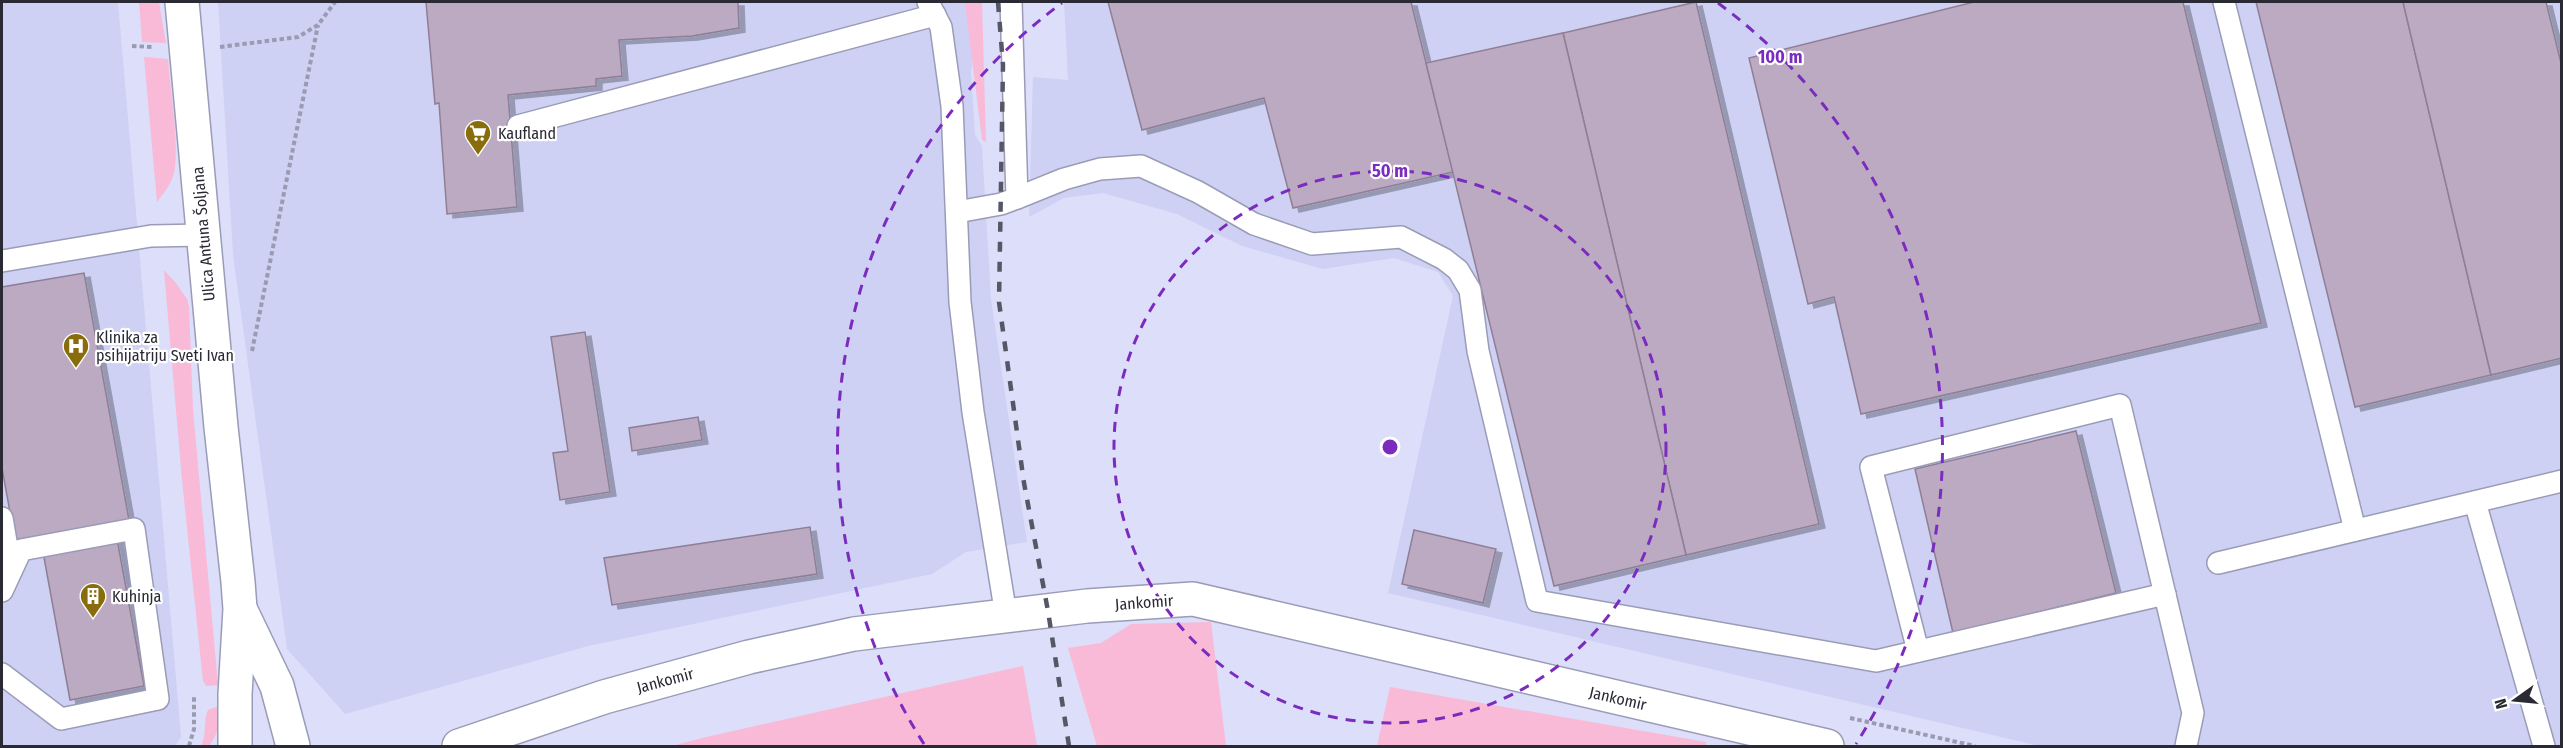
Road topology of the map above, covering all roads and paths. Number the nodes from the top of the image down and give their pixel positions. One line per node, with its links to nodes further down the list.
1 (182, 2): 8 (street, Ulica Antuna Šoljana)
2 (335, 2): 6 (path)
3 (1011, 2): 10 (lane)
4 (2224, 2): 18 (lane)
5 (932, 8): 9 (lane); 11 (lane)
6 (318, 25): 8 (path); 14 (path)
7 (132, 46): 8 (path)
8 (186, 49): 12 (street, Ulica Antuna Šoljana)
9 (518, 126)
10 (1017, 198): 11 (lane); 25 (lane)
11 (957, 212): 24 (lane)
12 (203, 235): 13 (lane); 23 (street, Ulica Antuna Šoljana)
13 (2, 261)
14 (251, 354)
15 (2562, 481): 16 (lane)
16 (2475, 501): 18 (lane); 34 (lane)
17 (2, 518): 20 (lane)
18 (2355, 530): 19 (lane)
19 (2218, 562)
20 (11, 571): 21 (lane); 26 (lane)
21 (2, 591)
22 (2164, 594): 25 (lane); 25 (lane); 33 (lane)
23 (240, 609): 30 (street, Ulica Antuna Šoljana); 31 (street, Ulica Antuna Šoljana)
24 (1006, 615): 28 (street, Jankomir); 32 (street, Jankomir)
25 (1918, 651)
26 (2, 674)
27 (194, 698): 29 (path)
28 (455, 746)
29 (189, 747)
30 (235, 747)
31 (293, 747)
32 (1827, 747)
33 (2186, 747)
34 (2544, 747)

